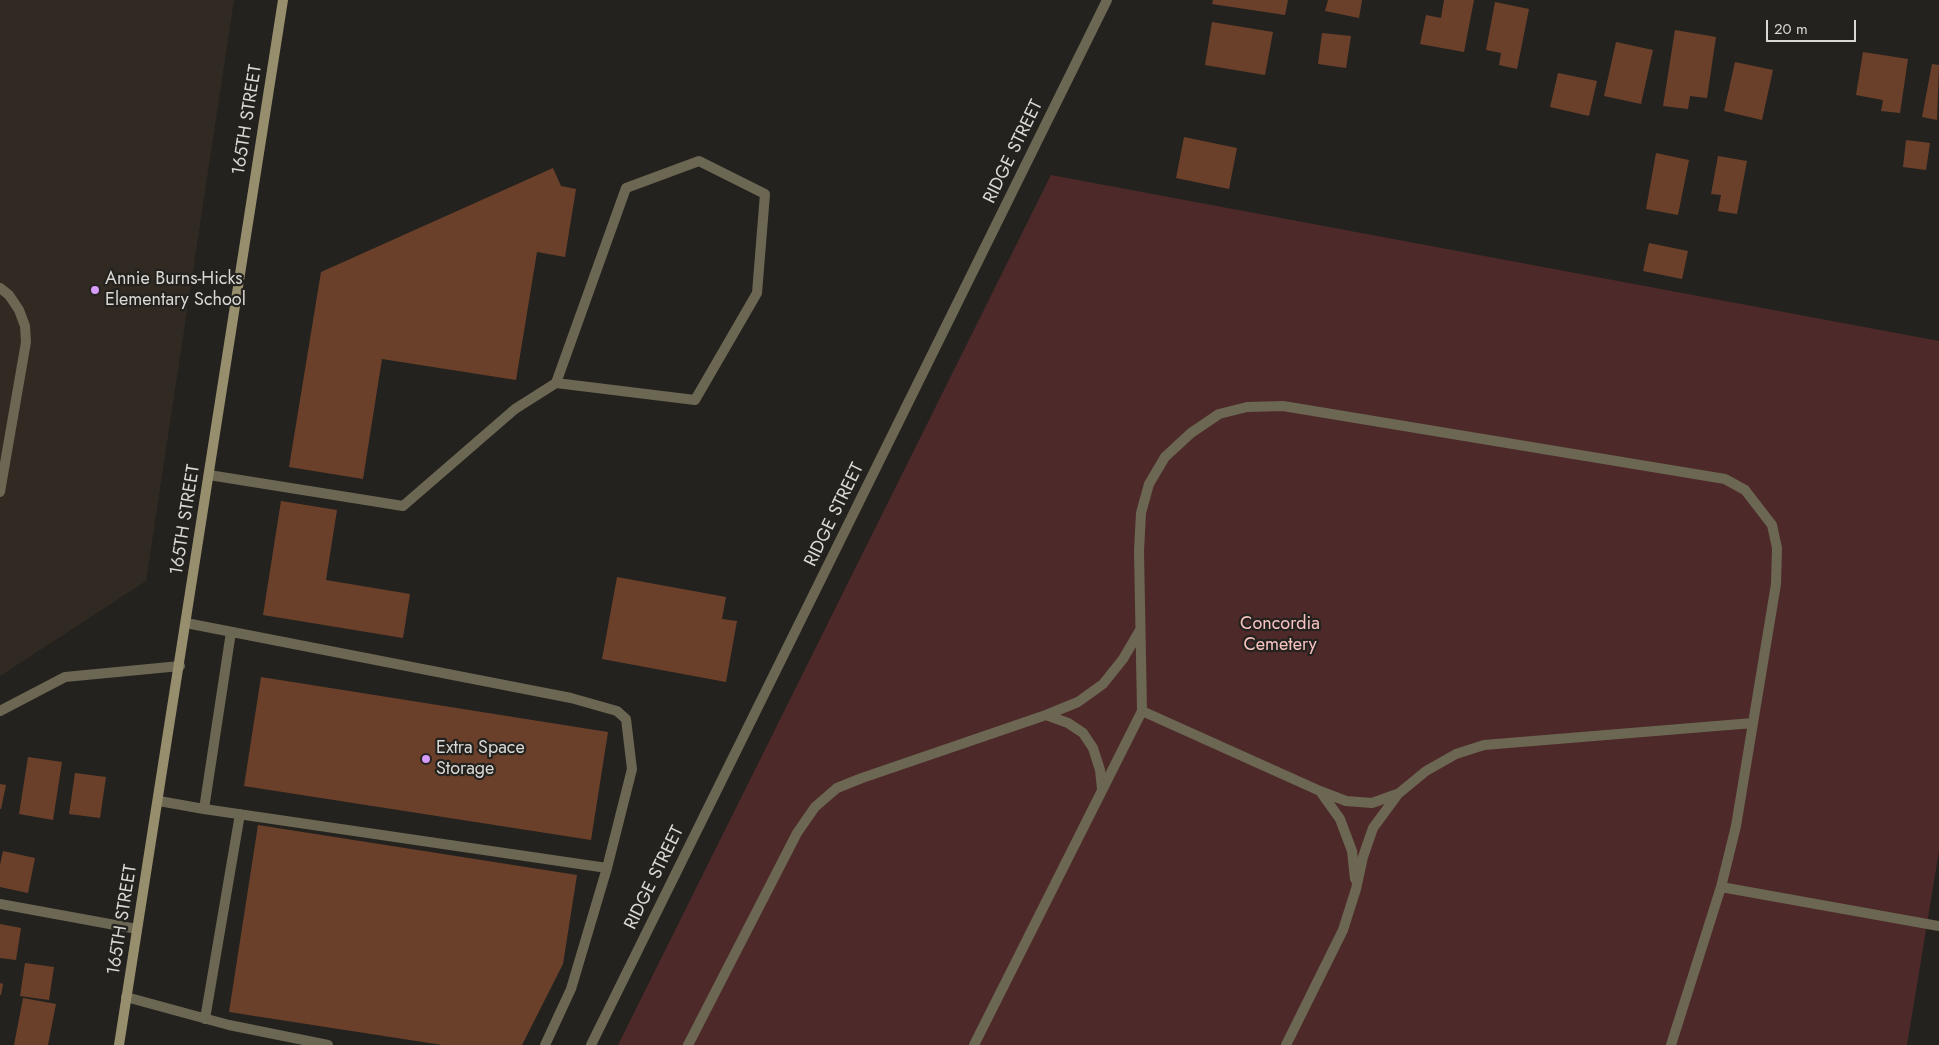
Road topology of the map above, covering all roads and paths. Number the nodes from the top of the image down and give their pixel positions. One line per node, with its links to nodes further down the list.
1 (283, 0): 5 (main road, 165TH STREET)
2 (1107, 0): 32 (street, RIDGE STREET)
3 (0, 288): 6 (street)
4 (556, 383): 4 (street); 5 (street)
5 (210, 474): 7 (main road, 165TH STREET)
6 (0, 492)
7 (186, 623): 9 (street); 10 (main road, 165TH STREET)
8 (1140, 628): 12 (street); 13 (street); 14 (street)
9 (231, 632): 19 (street); 21 (street)
10 (180, 666): 11 (street); 18 (main road, 165TH STREET)
11 (0, 711)
12 (1142, 711): 15 (street); 16 (street)
13 (1046, 715): 15 (street); 33 (street)
14 (1753, 724): 17 (street); 22 (street)
15 (1102, 791): 34 (street)
16 (1320, 791): 17 (street); 23 (street)
17 (1398, 794): 23 (street)
18 (158, 801): 19 (street); 26 (main road, 165TH STREET)
19 (204, 809): 20 (street)
20 (240, 814): 21 (street); 28 (street)
21 (607, 868): 31 (street)
22 (1722, 887): 25 (street); 36 (street)
23 (1356, 890): 35 (street)
24 (0, 904): 26 (street)
25 (1939, 926)
26 (137, 929): 27 (main road, 165TH STREET)
27 (126, 997): 28 (street); 29 (main road, 165TH STREET)
28 (205, 1019): 30 (street)
29 (119, 1045)
30 (328, 1045)
31 (545, 1045)
32 (591, 1045)
33 (688, 1045)
34 (974, 1045)
35 (1286, 1045)
36 (1671, 1045)

